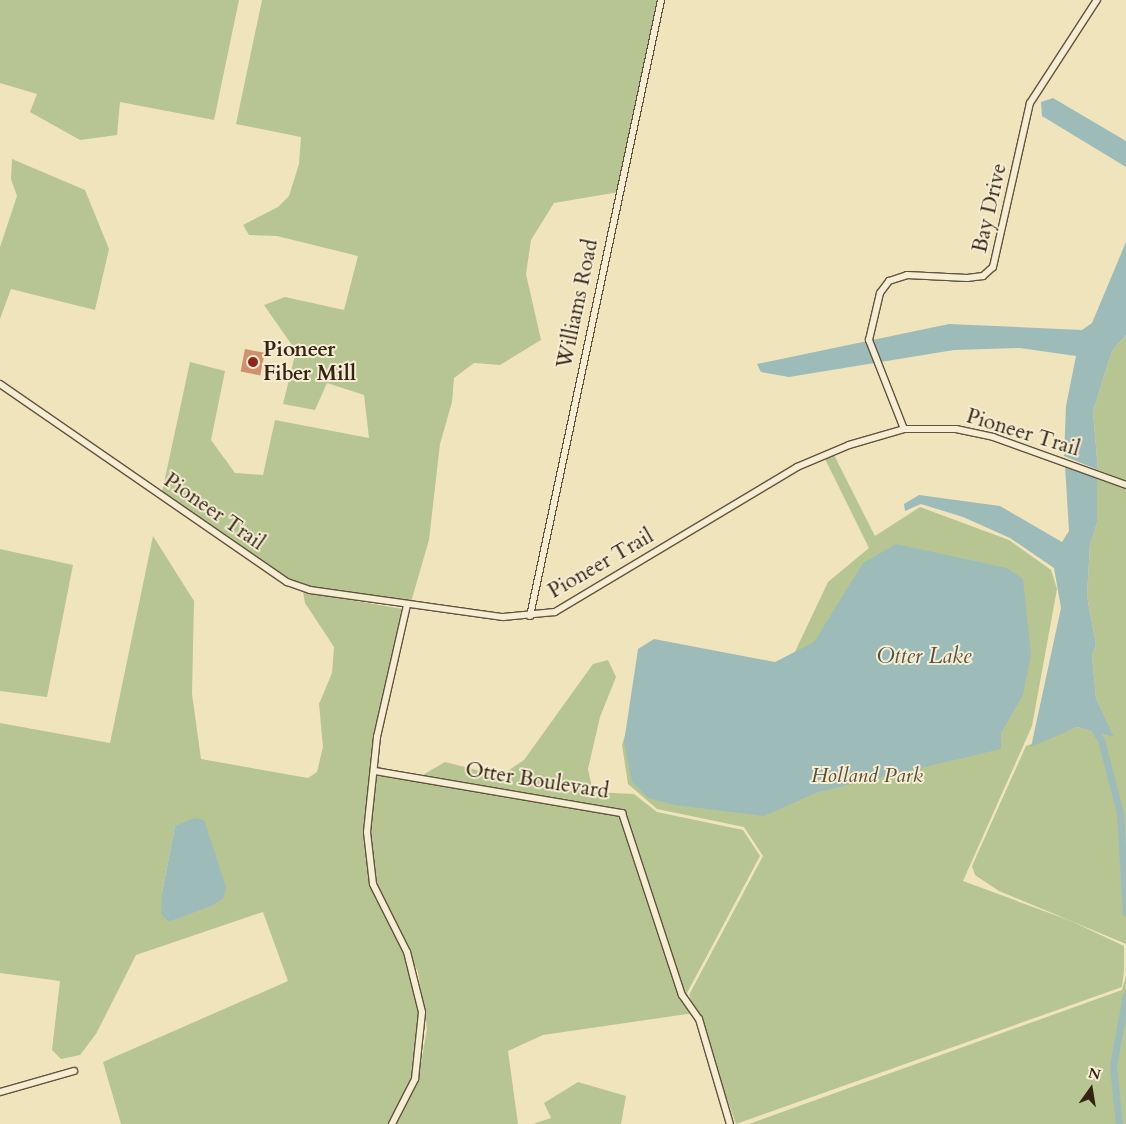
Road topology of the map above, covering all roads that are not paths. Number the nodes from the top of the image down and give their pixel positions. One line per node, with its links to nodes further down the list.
1 (661, 0): 7 (street, Williams Road)
2 (1097, 0): 4 (street, Bay Drive)
3 (0, 384): 6 (street, Pioneer Trail)
4 (904, 429): 5 (street, Pioneer Trail); 7 (street, Pioneer Trail)
5 (1126, 485)
6 (407, 606): 7 (street, Pioneer Trail); 8 (street)
7 (530, 616)
8 (375, 771): 11 (street); 12 (street, Otter Boulevard)
9 (74, 1070): 10 (street)
10 (0, 1092)
11 (392, 1124)
12 (730, 1124)

